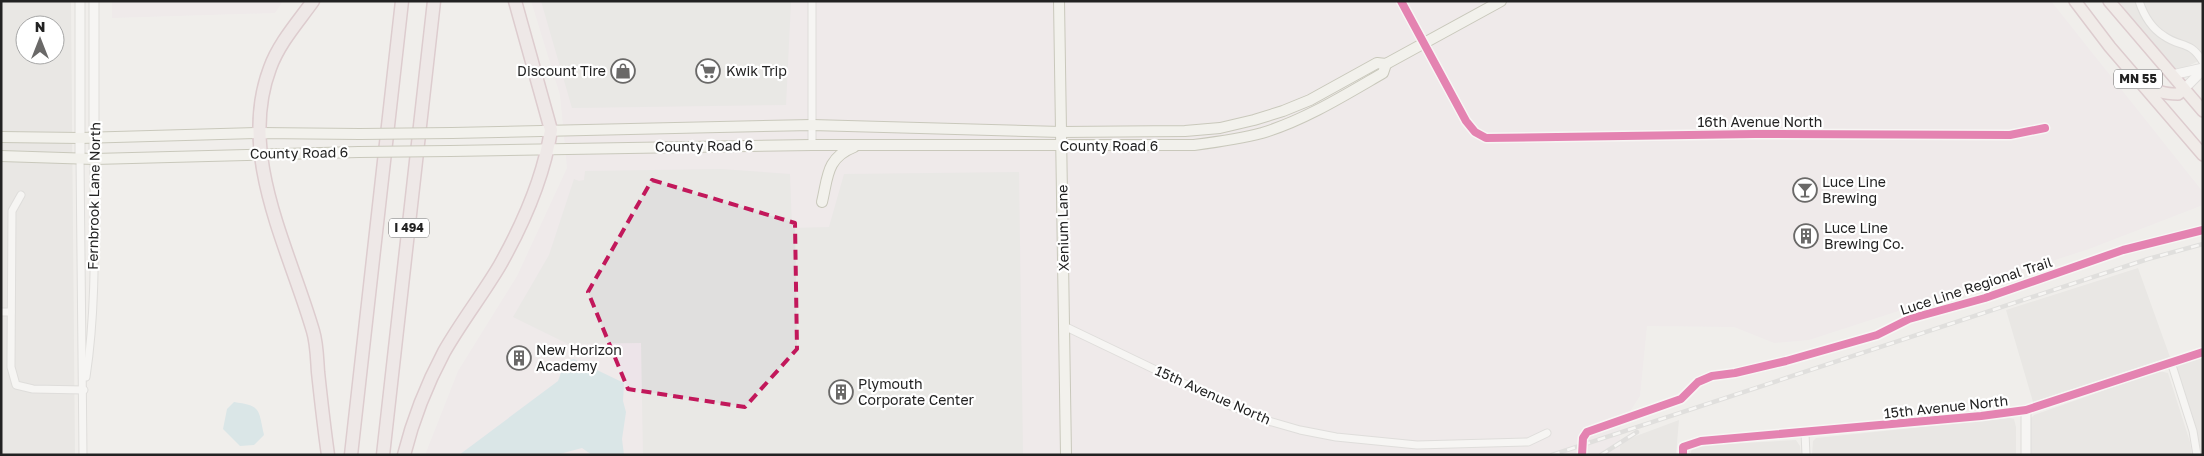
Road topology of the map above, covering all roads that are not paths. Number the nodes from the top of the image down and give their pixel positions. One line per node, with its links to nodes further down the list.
1 (80, 1): 29 (street, Fernbrook Lane North)
2 (94, 1): 28 (street, Fernbrook Lane North)
3 (313, 1): 26 (highway)
4 (402, 1): 53 (highway, I 494)
5 (434, 1): 54 (highway, I 494)
6 (515, 1): 24 (highway)
7 (812, 1): 22 (street)
8 (1059, 1): 25 (main road, Xenium Lane)
9 (1401, 1): 14 (street)
10 (1501, 1): 14 (main road, County Road 6)
11 (2075, 1): 17 (highway, MN 55)
12 (2109, 1): 19 (highway, MN 55)
13 (2139, 1): 15 (street)
14 (1424, 43): 16 (main road, County Road 6); 23 (street, 16th Avenue North)
15 (2203, 62)
16 (1386, 64): 25 (main road, County Road 6); 32 (main road, County Road 6)
17 (2126, 66): 20 (highway); 35 (highway, MN 55)
18 (2203, 69): 19 (street); 20 (street)
19 (2172, 75): 20 (highway, MN 55)
20 (2184, 89): 21 (highway, MN 55)
21 (2203, 111)
22 (812, 125): 24 (main road, County Road 6); 25 (main road, County Road 6); 30 (street)
23 (2046, 128)
24 (550, 130): 26 (main road, County Road 6, bridge); 33 (highway)
25 (1061, 132): 32 (main road, Xenium Lane)
26 (259, 133): 28 (main road, County Road 6); 34 (highway)
27 (1, 137): 29 (main road, County Road 6)
28 (95, 137): 29 (main road, County Road 6); 38 (street, Fernbrook Lane North)
29 (80, 138): 37 (street, Fernbrook Lane North)
30 (812, 145): 31 (main road, County Road 6); 33 (main road, County Road 6)
31 (857, 146): 32 (main road, County Road 6); 40 (main road)
32 (1061, 147): 43 (main road, Xenium Lane)
33 (548, 148): 34 (main road, County Road 6, bridge); 55 (highway)
34 (260, 154): 38 (main road, County Road 6); 52 (highway)
35 (2203, 155)
36 (1, 156): 37 (main road, County Road 6)
37 (80, 158): 38 (main road, County Road 6); 46 (street, Fernbrook Lane North)
38 (94, 159): 46 (street, Fernbrook Lane North)
39 (21, 195): 42 (street)
40 (822, 202)
41 (1, 312): 42 (street)
42 (11, 312): 46 (street)
43 (1064, 326): 49 (street, 15th Avenue North); 56 (main road, Xenium Lane)
44 (2203, 352): 45 (street, 15th Avenue North)
45 (2171, 362): 47 (street, 15th Avenue North); 59 (street)
46 (84, 390): 51 (street, Fernbrook Lane North)
47 (2026, 410): 48 (street, 15th Avenue North); 58 (street)
48 (1805, 432): 50 (street, 15th Avenue North); 57 (street)
49 (1547, 433)
50 (1684, 451)
51 (83, 455)
52 (328, 455)
53 (351, 455)
54 (383, 455)
55 (404, 455)
56 (1066, 455)
57 (1806, 455)
58 (2026, 455)
59 (2197, 455)

